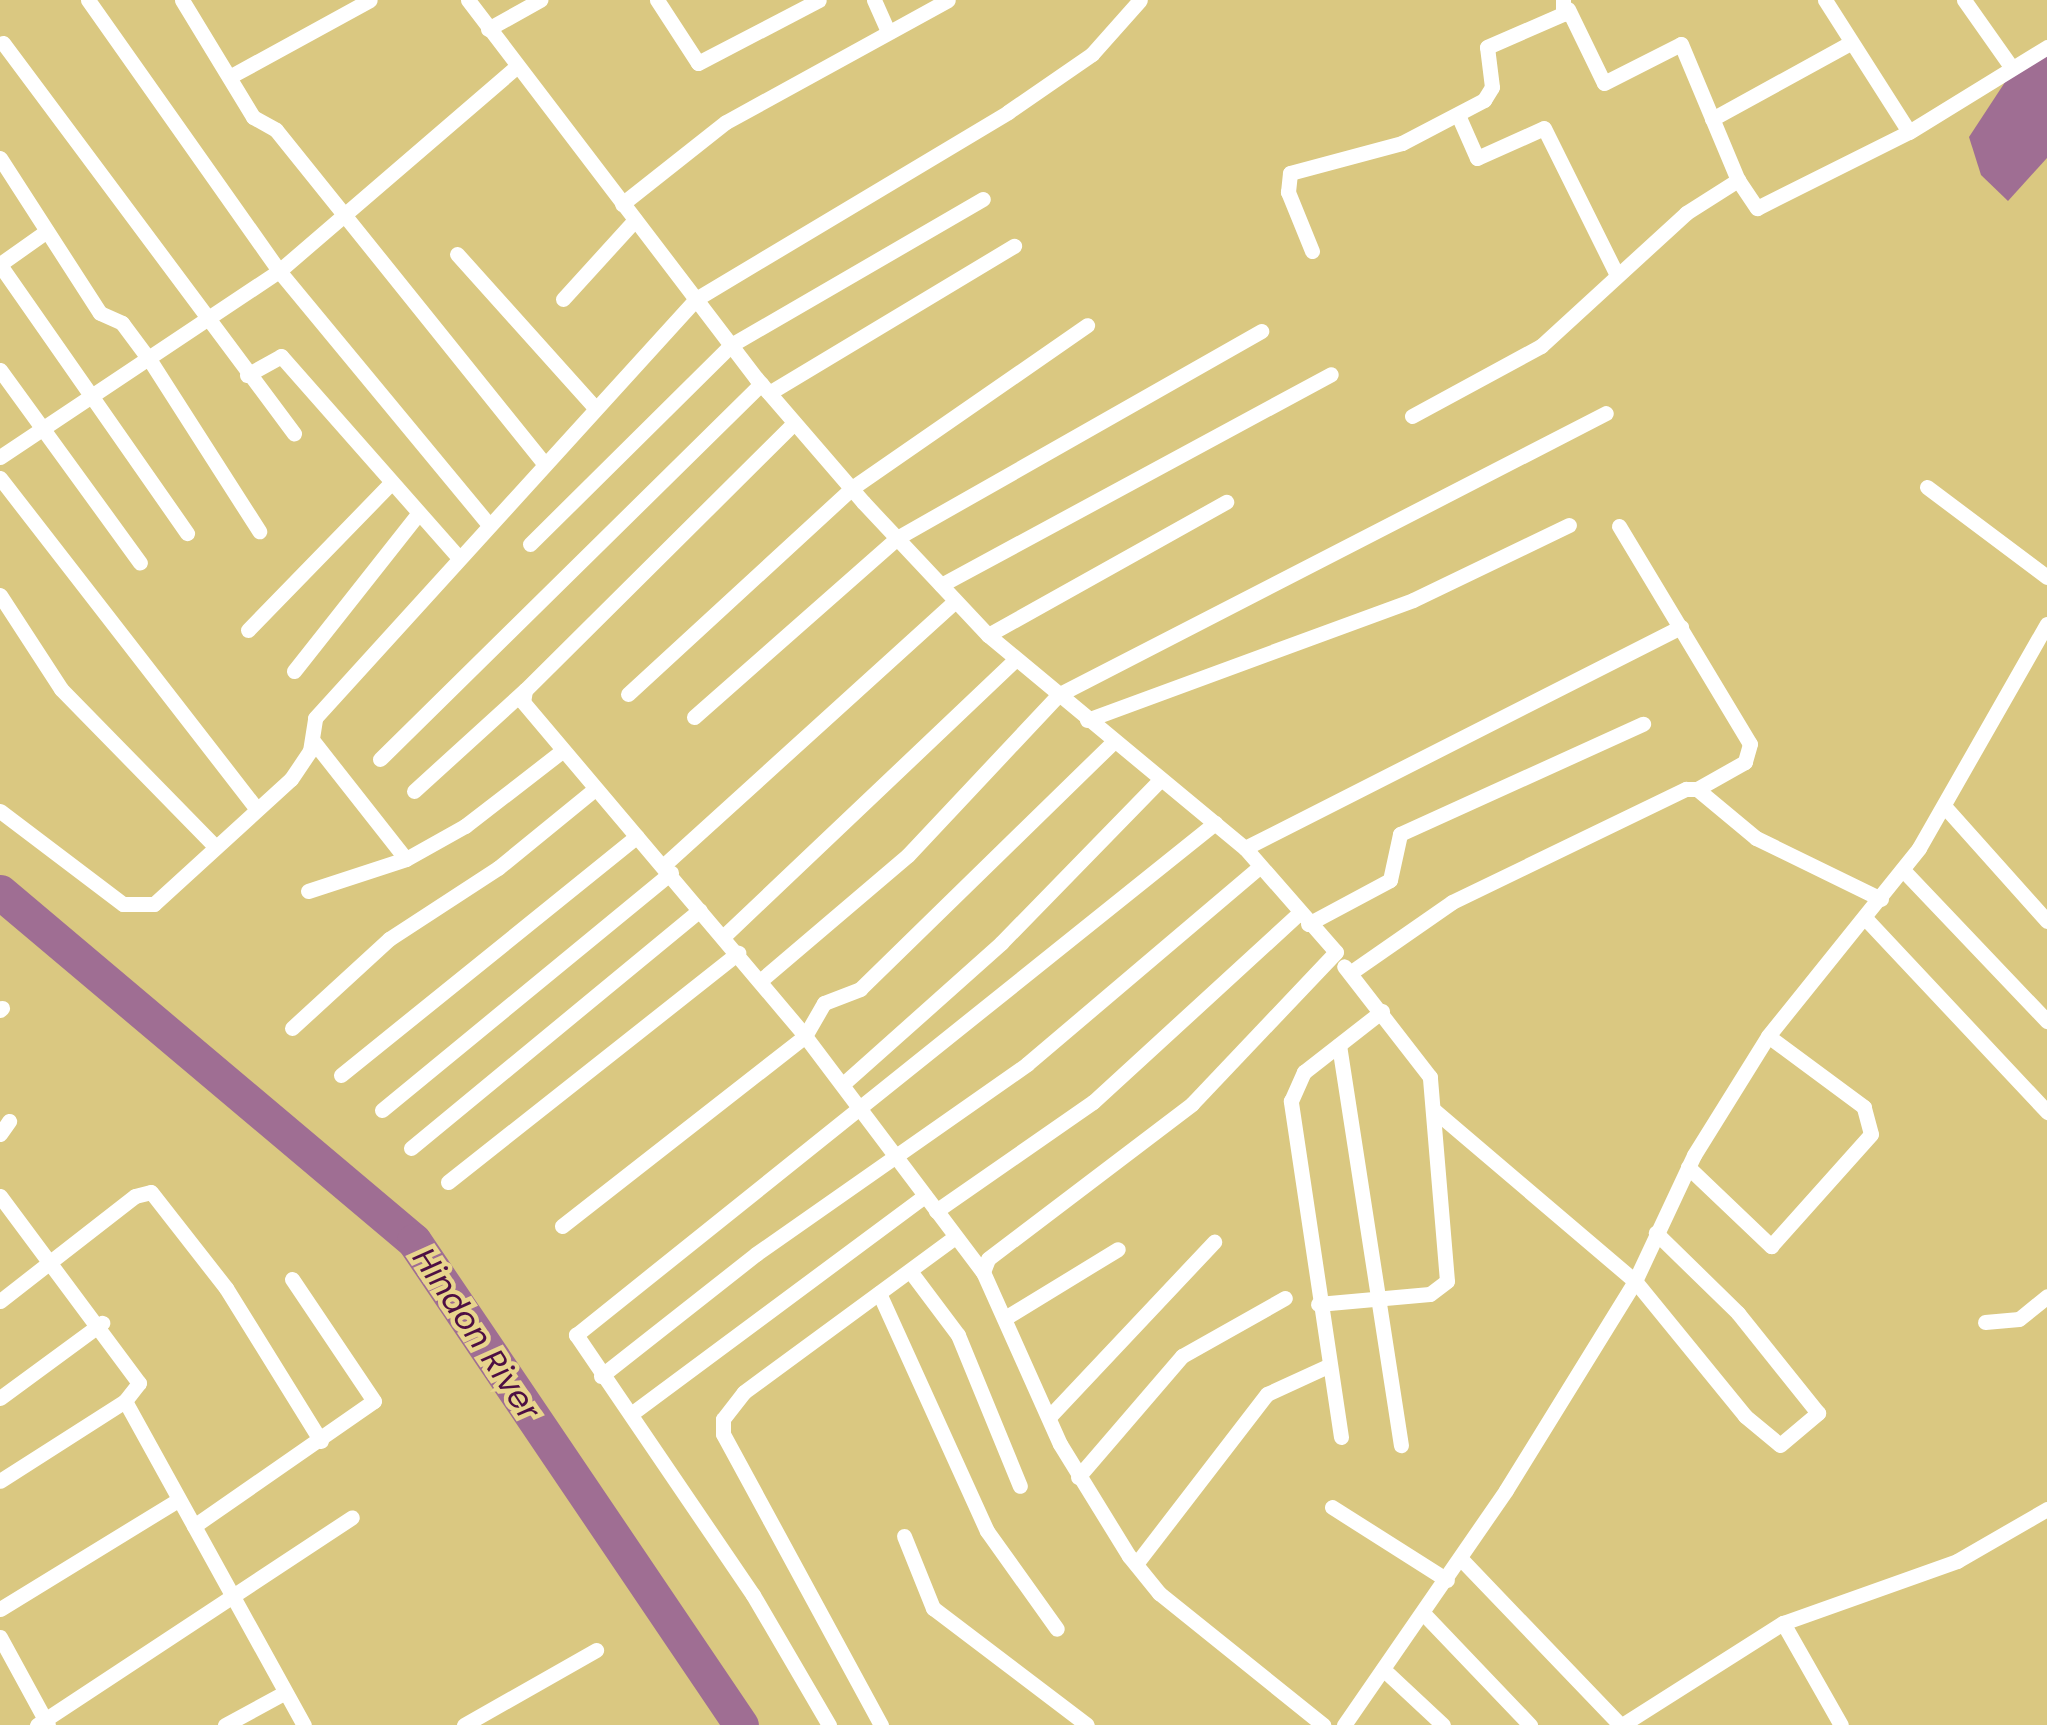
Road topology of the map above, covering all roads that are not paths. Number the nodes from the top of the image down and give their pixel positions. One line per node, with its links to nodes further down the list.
1 (88, 0): 36 (street)
2 (182, 0): 21 (street)
3 (370, 0): 21 (street)
4 (468, 0): 14 (street)
5 (540, 0): 14 (street)
6 (657, 0): 7 (street)
7 (819, 0)
8 (874, 0): 15 (street)
9 (948, 0): 15 (street)
10 (1140, 0): 39 (street)
11 (1825, 0): 17 (street)
12 (1964, 0): 20 (street)
13 (1565, 5): 22 (street); 23 (street)
14 (488, 29): 19 (street)
15 (888, 32): 28 (street)
16 (2, 43): 40 (street)
17 (1850, 43): 23 (street); 24 (street)
18 (2047, 47): 20 (street)
19 (516, 67): 28 (street); 29 (street)
20 (2012, 68): 24 (street)
21 (231, 76): 29 (street)
22 (1458, 115): 33 (street); 37 (street)
23 (1712, 118): 26 (street)
24 (1909, 132): 26 (street)
25 (0, 158): 31 (street)
26 (1738, 180): 37 (street)
27 (983, 199): 43 (street)
28 (622, 204): 30 (street)
29 (344, 218): 36 (street); 57 (street)
30 (635, 220): 38 (street); 39 (street)
31 (47, 231): 35 (street); 44 (street)
32 (1014, 246): 48 (street)
33 (1312, 251)
34 (458, 254): 50 (street)
35 (0, 265): 49 (street)
36 (279, 271): 40 (street); 64 (street)
37 (1616, 273): 52 (street)
38 (562, 299)
39 (696, 299): 43 (street); 50 (street)
40 (206, 325): 44 (street); 47 (street)
41 (1087, 325): 61 (street)
42 (1261, 331): 69 (street)
43 (731, 345): 48 (street); 70 (street)
44 (150, 362): 49 (street); 67 (street)
45 (0, 370): 54 (street)
46 (1332, 374): 74 (street)
47 (247, 375): 55 (street); 59 (street)
48 (765, 389): 53 (street); 92 (street)
49 (97, 395): 54 (street); 68 (street)
50 (595, 408): 57 (street)
51 (1606, 413): 85 (street)
52 (1412, 416)
53 (794, 423): 61 (street); 83 (street)
54 (44, 429): 56 (street); 72 (street)
55 (294, 434)
56 (0, 457)
57 (544, 463): 64 (street)
58 (0, 478): 98 (street)
59 (392, 482): 63 (street); 79 (street)
60 (1927, 487): 73 (street)
61 (852, 488): 69 (street); 84 (street)
62 (1226, 502): 80 (street)
63 (419, 513): 71 (street); 82 (street)
64 (488, 524): 71 (street)
65 (1569, 525): 87 (street)
66 (1619, 526): 78 (street)
67 (259, 530)
68 (187, 533)
69 (897, 538): 74 (street); 86 (street)
70 (530, 544)
71 (458, 557): 89 (street)
72 (140, 563)
73 (2047, 577)
74 (941, 586): 76 (street)
75 (0, 594): 102 (street)
76 (954, 602): 80 (street); 106 (street)
77 (2047, 624): 97 (street)
78 (1681, 628): 95 (street); 103 (street)
79 (248, 630)
80 (988, 635): 81 (street)
81 (1016, 659): 85 (street); 114 (street)
82 (294, 672)
83 (525, 690): 91 (street); 96 (street)
84 (628, 694)
85 (1058, 695): 87 (street); 118 (street)
86 (694, 718)
87 (1087, 720): 90 (street)
88 (1643, 724): 111 (street)
89 (313, 741): 98 (street); 104 (street)
90 (1113, 742): 93 (street); 122 (street)
91 (562, 751): 94 (street); 104 (street)
92 (380, 759)
93 (1160, 780): 100 (street); 126 (street)
94 (595, 788): 101 (street); 121 (street)
95 (1697, 789): 109 (street); 117 (street)
96 (414, 791)
97 (1946, 806): 107 (street); 113 (street)
98 (257, 810): 102 (street)
99 (0, 812): 102 (street)
100 (1215, 823): 103 (street); 127 (street)
101 (637, 836): 106 (street); 125 (street)
102 (215, 846)
103 (1245, 848): 105 (street)
104 (406, 859): 108 (street)
105 (1259, 867): 111 (street); 132 (street)
106 (667, 869): 110 (street); 128 (street)
107 (1903, 870): 109 (street); 120 (street)
108 (308, 891)
109 (1881, 899): 112 (street)
110 (700, 910): 114 (street); 131 (street)
111 (1304, 918): 116 (street); 137 (street)
112 (1866, 919): 123 (street); 130 (street)
113 (2047, 920)
114 (724, 936): 115 (street)
115 (738, 954): 118 (street); 134 (street)
116 (1336, 956): 117 (street); 145 (street)
117 (1350, 973): 119 (street)
118 (760, 982): 122 (street)
119 (1382, 1010): 124 (street); 129 (street)
120 (2047, 1021)
121 (292, 1028)
122 (806, 1036): 126 (street); 138 (street)
123 (1768, 1036): 133 (street); 133 (street)
124 (1339, 1044): 151 (street); 153 (street)
125 (340, 1076)
126 (843, 1084): 127 (street)
127 (860, 1108): 132 (street); 158 (street)
128 (382, 1110)
129 (1435, 1111): 147 (street); 151 (street)
130 (2047, 1112)
131 (411, 1148)
132 (897, 1158): 136 (street); 158 (street)
133 (1688, 1167): 139 (street)
134 (448, 1182)
135 (0, 1196): 143 (street)
136 (925, 1196): 137 (street); 161 (street)
137 (936, 1210): 140 (street)
138 (562, 1226)
139 (1656, 1233): 147 (street); 147 (street)
140 (956, 1237): 144 (street); 145 (street)
141 (1214, 1242): 162 (street)
142 (1118, 1248): 154 (street)
143 (52, 1257): 152 (street); 156 (street); 164 (street)
144 (910, 1270): 148 (street); 168 (street)
145 (983, 1272): 154 (street)
146 (292, 1279): 164 (street)
147 (1635, 1281): 175 (street)
148 (879, 1293): 182 (street); 192 (street)
149 (2047, 1296): 155 (street)
150 (1285, 1298): 166 (street)
151 (1379, 1298): 153 (street); 165 (street)
152 (0, 1301)
153 (1318, 1304): 157 (street)
154 (1005, 1318): 162 (street)
155 (1986, 1322)
156 (102, 1323): 159 (street); 160 (street)
157 (1328, 1366): 163 (street); 176 (street)
158 (601, 1376): 161 (street)
159 (0, 1398)
160 (125, 1402): 167 (street); 169 (street)
161 (631, 1414): 191 (street)
162 (1049, 1418): 166 (street)
163 (1340, 1437)
164 (322, 1440): 173 (street)
165 (1401, 1445)
166 (1078, 1477): 176 (street)
167 (0, 1481)
168 (1020, 1486)
169 (178, 1500): 173 (street); 179 (street)
170 (1332, 1507): 177 (street)
171 (2047, 1509): 181 (street)
172 (352, 1517): 178 (street)
173 (194, 1526): 178 (street)
174 (904, 1536): 193 (street)
175 (1462, 1560): 177 (street); 198 (street)
176 (1136, 1564): 194 (street)
177 (1447, 1580): 180 (street)
178 (230, 1600): 186 (street); 187 (street)
179 (0, 1609)
180 (1423, 1613): 185 (street); 197 (street)
181 (1783, 1623): 198 (street); 199 (street)
182 (1057, 1629)
183 (0, 1637): 187 (street)
184 (596, 1650): 190 (street)
185 (1383, 1669): 195 (street); 196 (street)
186 (284, 1693): 188 (street); 189 (street)
187 (43, 1723)
188 (224, 1725)
189 (304, 1725)
190 (464, 1725)
191 (829, 1725)
192 (880, 1725)
193 (1087, 1725)
194 (1324, 1725)
195 (1344, 1725)
196 (1443, 1725)
197 (1530, 1725)
198 (1621, 1725)
199 (1841, 1725)

